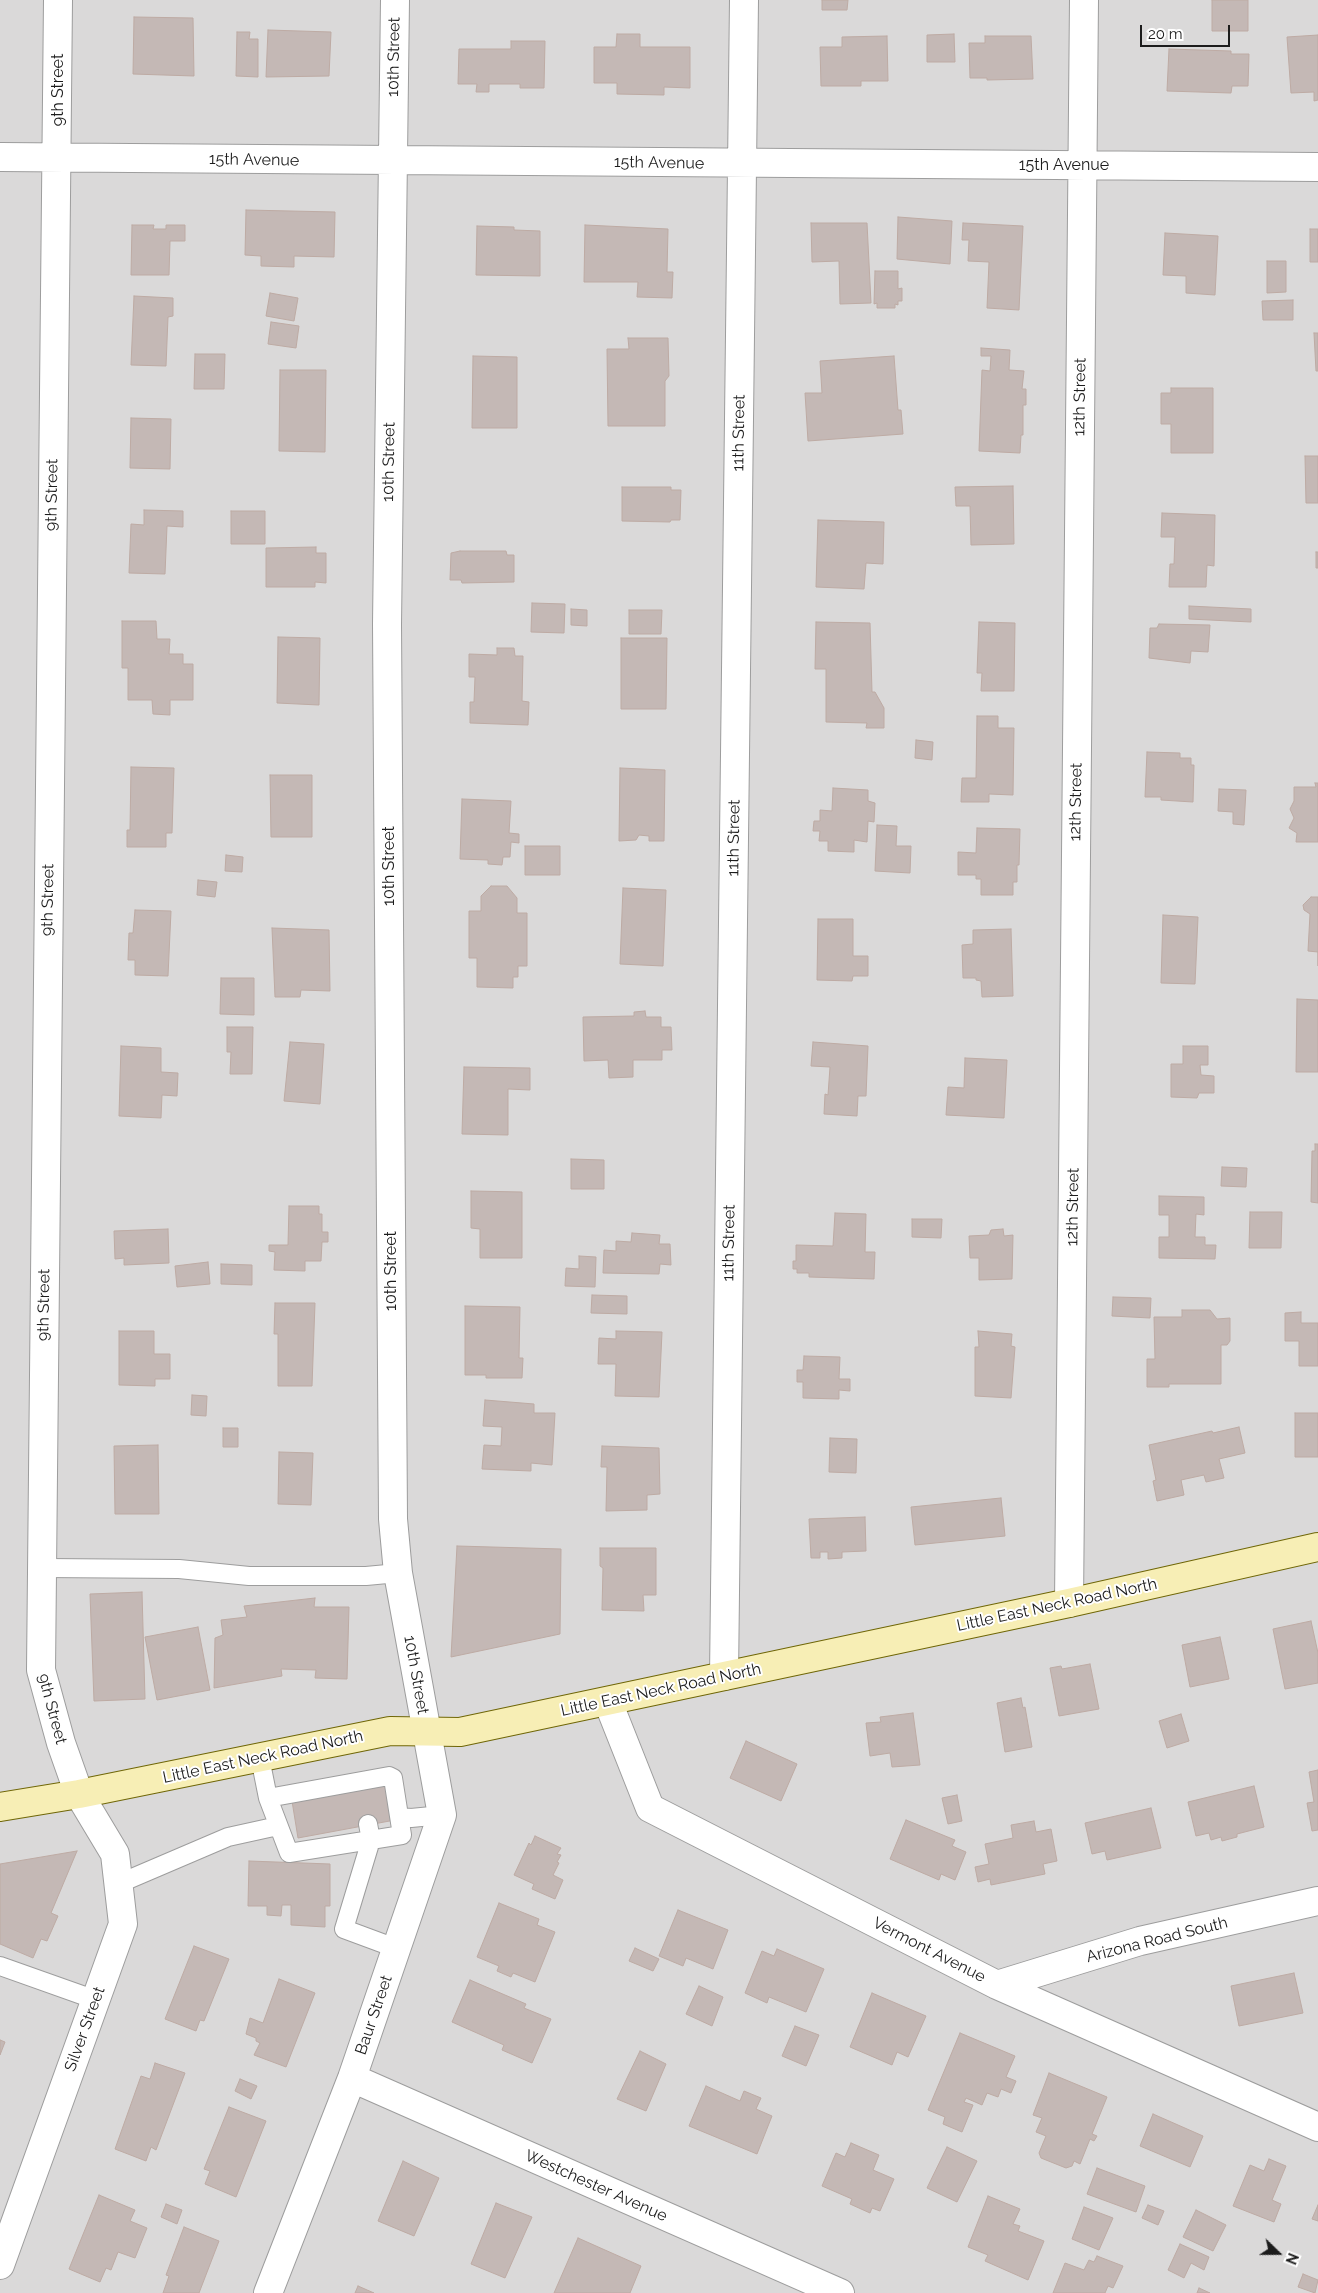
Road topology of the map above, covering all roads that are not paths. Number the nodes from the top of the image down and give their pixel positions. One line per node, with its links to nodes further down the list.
1 (58, 0): 6 (street, 9th Street)
2 (395, 0): 7 (street, 10th Street)
3 (744, 0): 8 (street, 11th Street)
4 (1084, 0): 9 (street, 12th Street)
5 (0, 157): 6 (street, 15th Avenue)
6 (58, 158): 7 (street, 15th Avenue); 12 (street, 9th Street)
7 (392, 161): 8 (street, 15th Avenue); 13 (street, 10th Street)
8 (742, 164): 9 (street, 15th Avenue); 15 (street, 11th Street)
9 (1082, 165): 10 (street, 15th Avenue); 14 (street, 12th Street)
10 (1318, 167)
11 (1318, 1547): 14 (main road, Little East Neck Road North)
12 (44, 1568): 13 (lane); 19 (street, 9th Street)
13 (398, 1573): 17 (street, 10th Street)
14 (1069, 1603): 15 (main road, Little East Neck Road North)
15 (724, 1676): 16 (main road, Little East Neck Road North)
16 (608, 1702): 17 (main road, Little East Neck Road North); 30 (street, Vermont Avenue)
17 (426, 1730): 18 (main road, Little East Neck Road North); 22 (street, Baur Street)
18 (260, 1758): 19 (main road, Little East Neck Road North); 20 (lane)
19 (80, 1794): 21 (main road, Little East Neck Road North); 26 (street, Silver Street)
20 (268, 1798): 23 (lane); 24 (lane)
21 (0, 1807)
22 (442, 1815): 23 (lane); 28 (street, Baur Street)
23 (400, 1817): 25 (lane)
24 (278, 1826): 25 (lane); 26 (lane)
25 (370, 1832): 28 (lane)
26 (118, 1884): 31 (street, Silver Street)
27 (1318, 1901): 30 (street, Arizona Road South)
28 (398, 1949): 32 (street, Baur Street)
29 (0, 1966): 31 (lane)
30 (997, 1985): 33 (street, Vermont Avenue)
31 (96, 2000): 34 (street, Silver Street)
32 (352, 2078): 35 (street, Baur Street); 36 (street, Westchester Avenue)
33 (1318, 2127)
34 (0, 2265)
35 (268, 2293)
36 (840, 2293)

